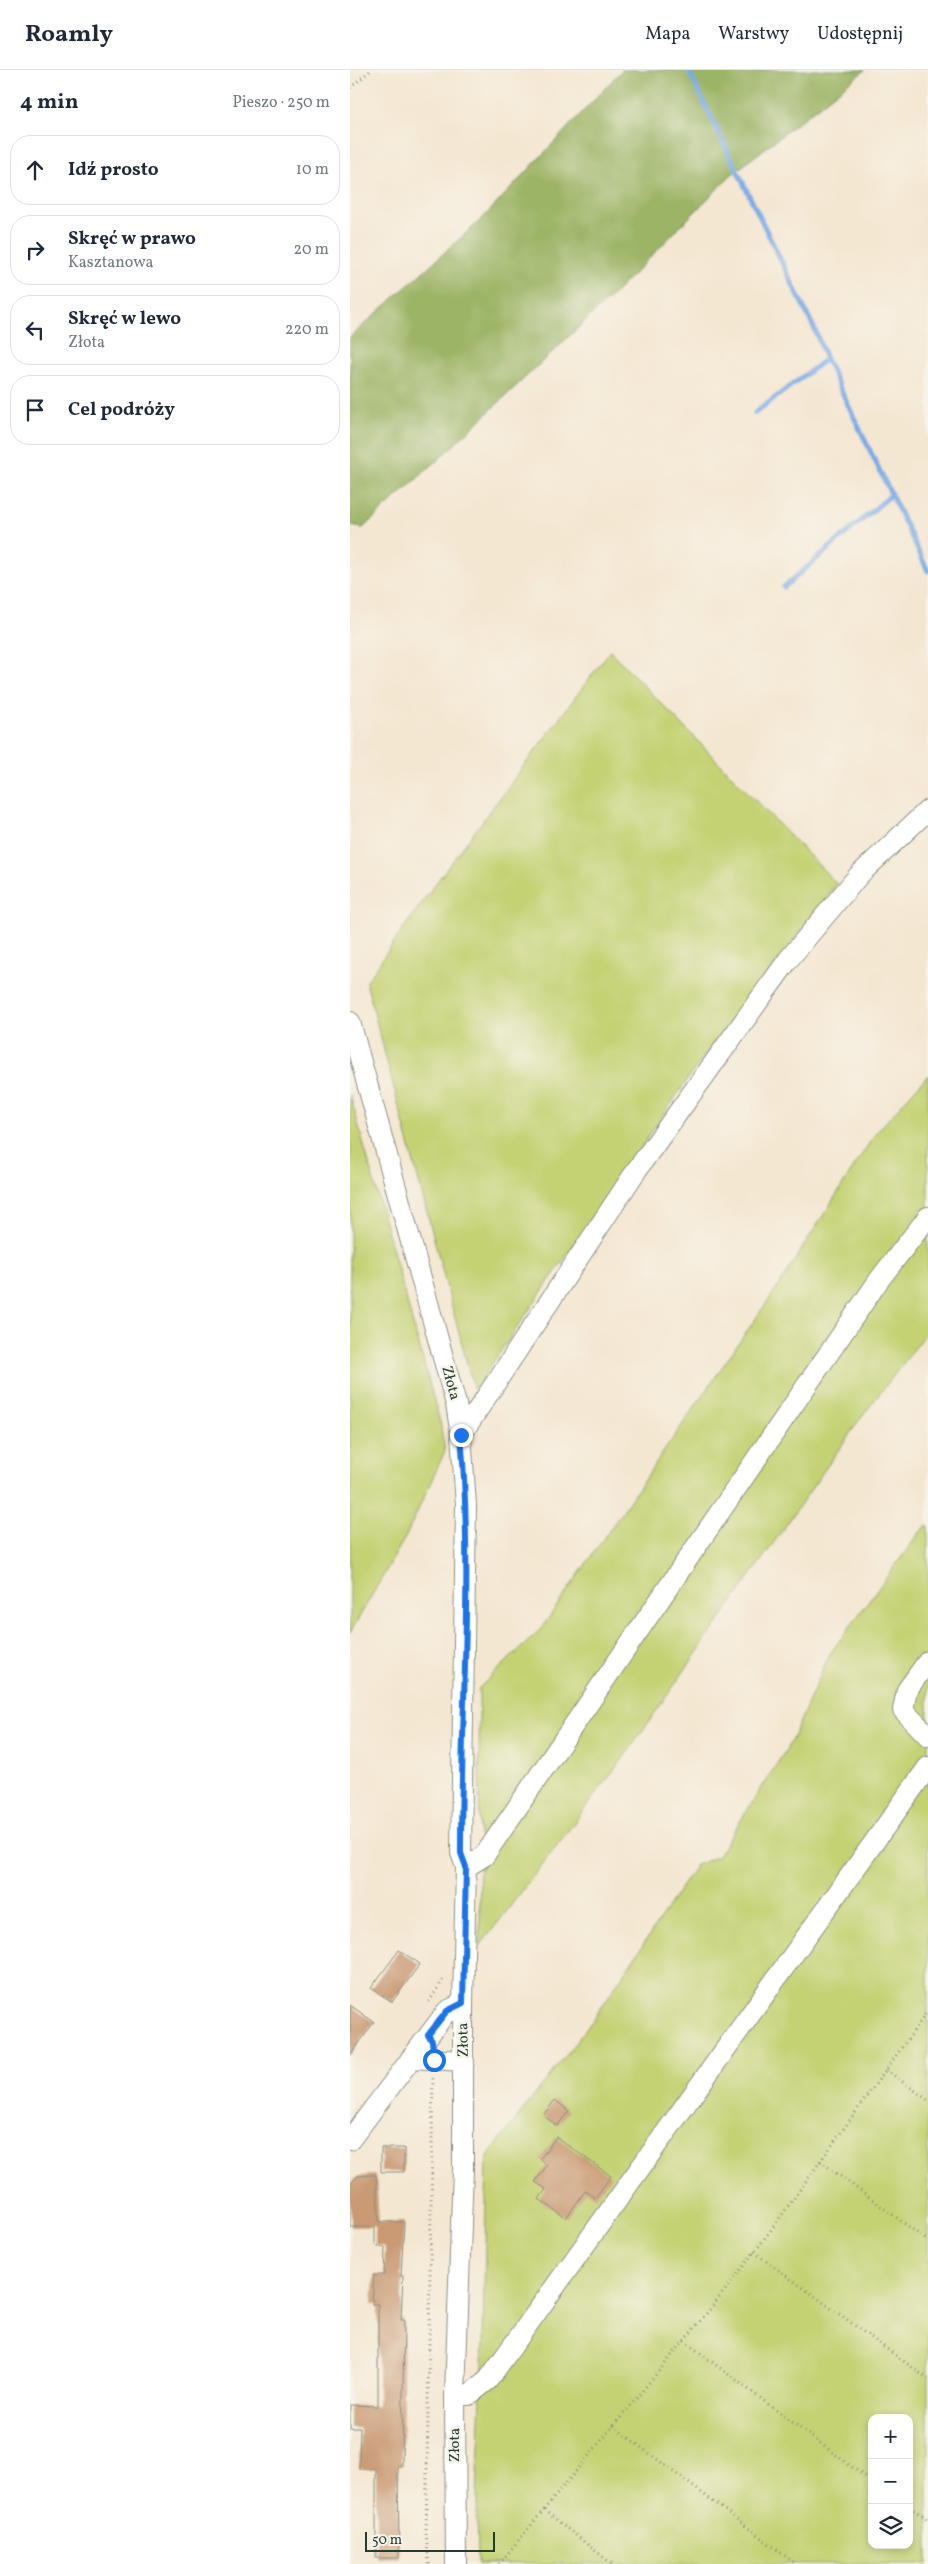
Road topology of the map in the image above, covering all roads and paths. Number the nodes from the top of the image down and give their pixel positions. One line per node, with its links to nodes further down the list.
1 (371, 70): 2 (path)
2 (350, 88)
3 (928, 810): 6 (street)
4 (350, 1022): 6 (street, Złota)
5 (928, 1217): 10 (street)
6 (461, 1435): 10 (street, Złota)
7 (928, 1661): 8 (street)
8 (928, 1736)
9 (928, 1767): 26 (street)
10 (466, 1867): 12 (street, Złota)
11 (446, 1973): 13 (path)
12 (463, 2003): 15 (street); 17 (street, Złota)
13 (424, 2010)
14 (928, 2011): 18 (path)
15 (411, 2058): 16 (street); 20 (street)
16 (434, 2060): 17 (street); 32 (path)
17 (464, 2061): 26 (street, Złota)
18 (886, 2070): 19 (path); 21 (path)
19 (928, 2100)
20 (350, 2140)
21 (820, 2162): 22 (path); 23 (path)
22 (928, 2241)
23 (754, 2252): 24 (path); 25 (path)
24 (684, 2341): 27 (path); 28 (path)
25 (928, 2379)
26 (455, 2394): 33 (street, Złota)
27 (613, 2426): 29 (path); 36 (path)
28 (868, 2479)
29 (544, 2510): 34 (path); 35 (path)
30 (913, 2510): 31 (path)
31 (928, 2519)
32 (429, 2564)
33 (456, 2564)
34 (499, 2564)
35 (612, 2564)
36 (796, 2564)

